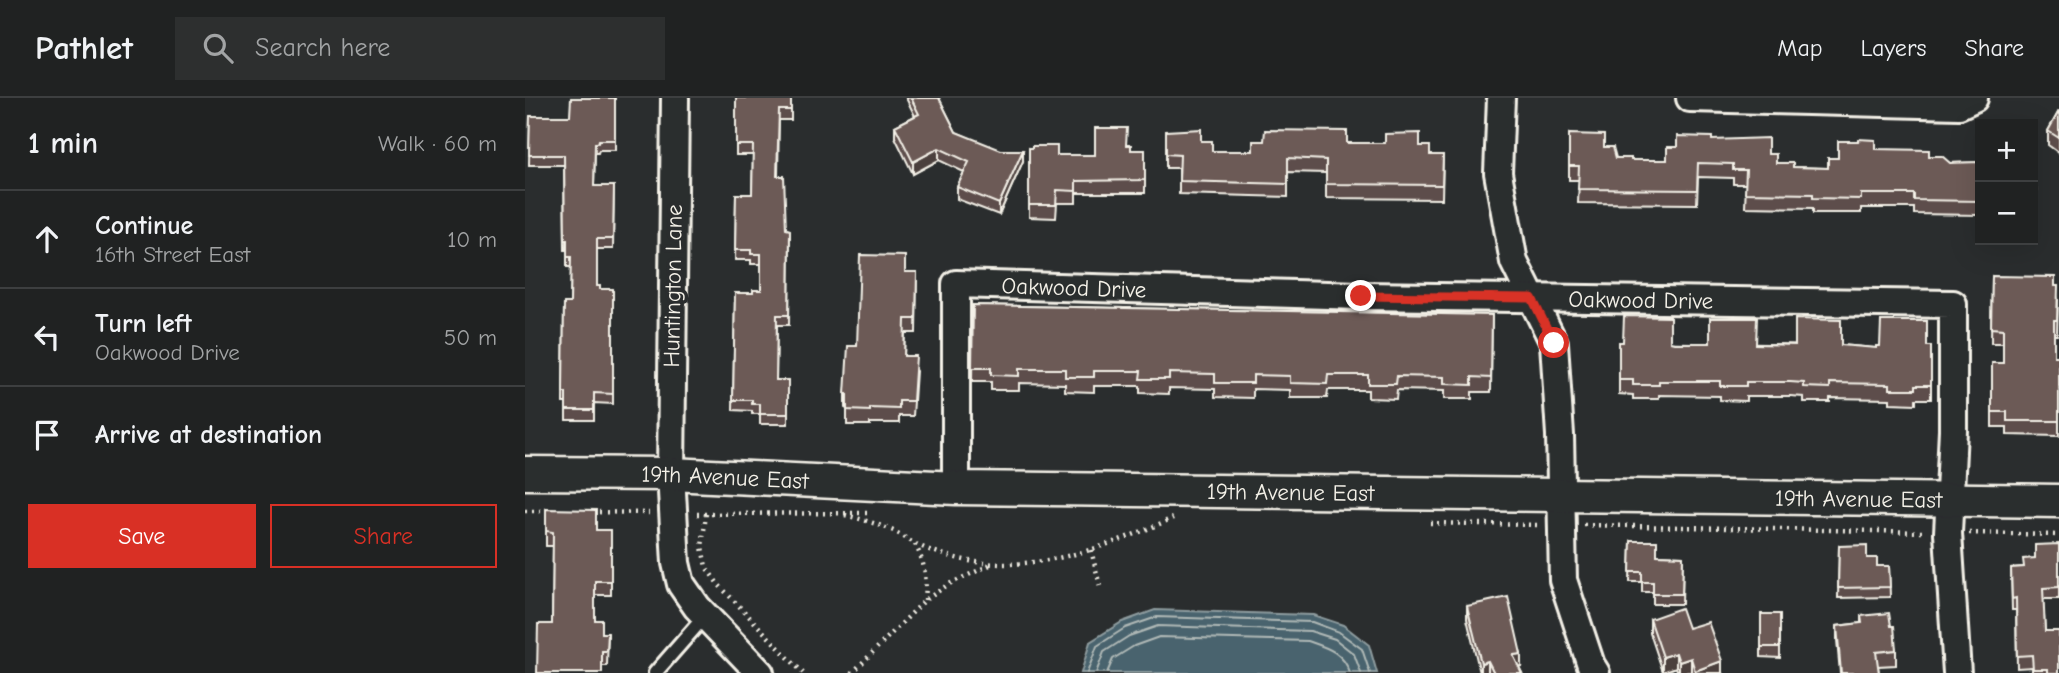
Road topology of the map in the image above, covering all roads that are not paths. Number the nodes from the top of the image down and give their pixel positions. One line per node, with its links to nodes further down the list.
1 (675, 98): 7 (street, Huntington Lane)
2 (1501, 98): 5 (street)
3 (1690, 98): 4 (street)
4 (1974, 98)
5 (1532, 298): 8 (street, Oakwood Drive); 9 (street); 10 (street, Oakwood Drive)
6 (525, 473): 7 (street, 19th Avenue East)
7 (671, 474): 8 (street, 19th Avenue East); 12 (street, Huntington Lane)
8 (956, 488): 9 (street, 19th Avenue East)
9 (1561, 496): 10 (street, 19th Avenue East); 15 (street)
10 (1950, 501): 11 (street, 19th Avenue East); 16 (street)
11 (2059, 501)
12 (705, 616): 13 (lane); 14 (street, Huntington Lane)
13 (655, 673)
14 (760, 673)
15 (1596, 673)
16 (1957, 673)

